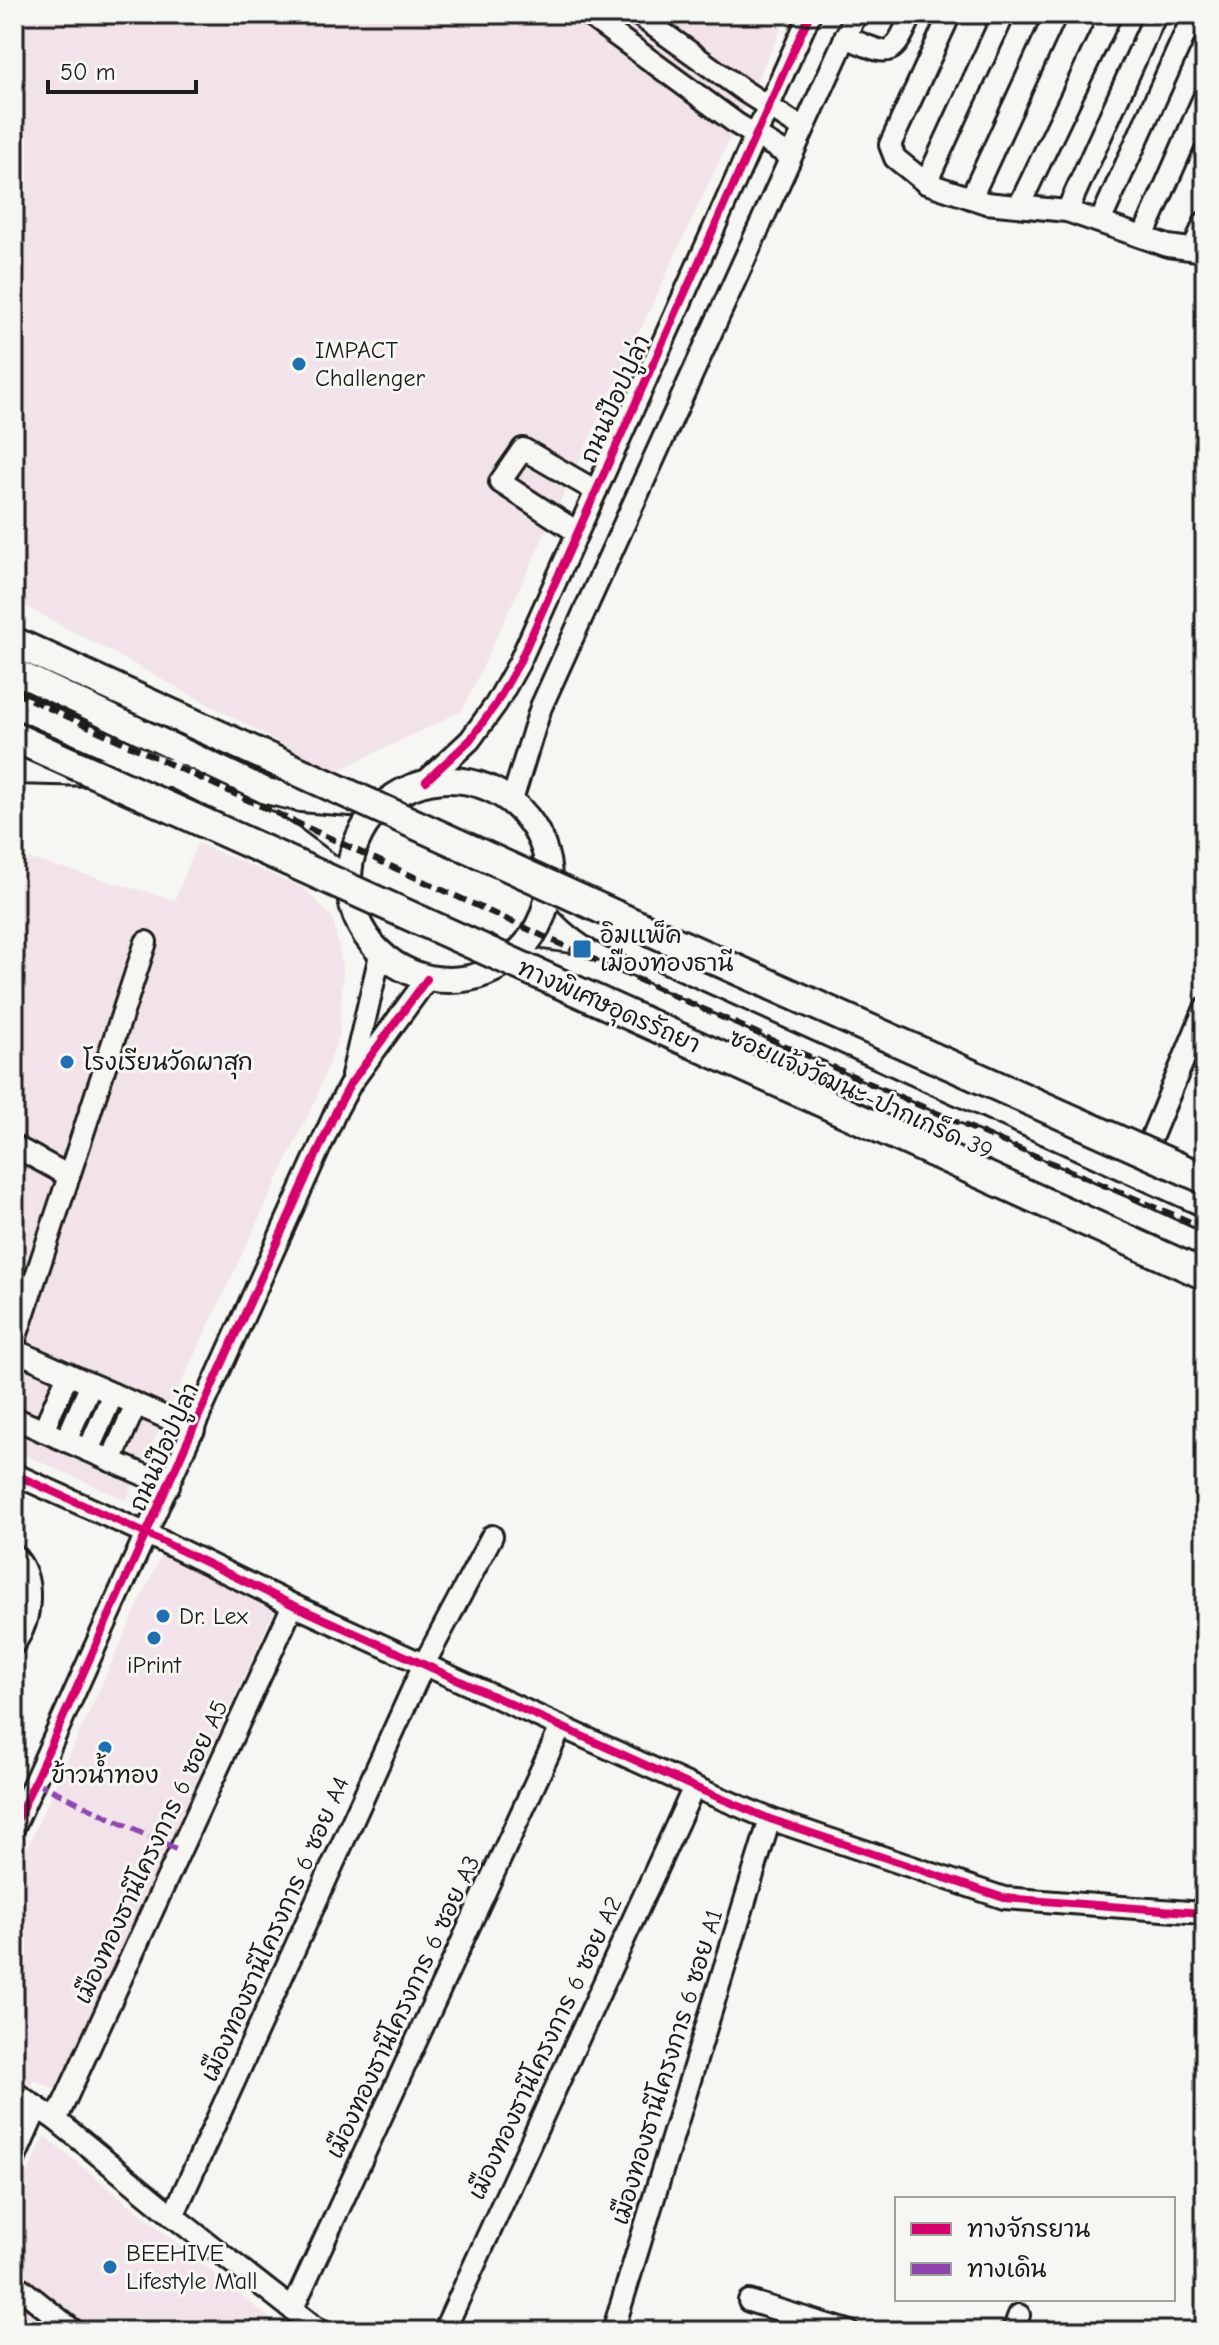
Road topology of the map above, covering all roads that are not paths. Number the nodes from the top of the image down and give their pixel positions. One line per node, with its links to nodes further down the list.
1 (587, 14): 16 (street)
2 (637, 14): 14 (street)
3 (810, 14): 14 (street, ถนนป๊อปปูล่า)
4 (856, 14): 12 (street)
5 (912, 14): 12 (street)
6 (950, 14): 18 (street)
7 (1004, 14): 18 (street)
8 (1056, 14): 19 (street)
9 (1111, 14): 20 (street)
10 (1156, 14): 21 (street)
11 (1194, 14): 22 (street)
12 (845, 37): 15 (street)
13 (1205, 95): 24 (street)
14 (767, 106): 15 (street); 16 (street, ถนนป๊อปปูล่า)
15 (802, 128): 17 (street)
16 (753, 136): 17 (street); 26 (street, ถนนป๊อปปูล่า)
17 (790, 156): 35 (street)
18 (926, 183): 19 (street)
19 (971, 198): 20 (street)
20 (1019, 206): 21 (street)
21 (1067, 211): 22 (street)
22 (1100, 222): 24 (street)
23 (1205, 222): 25 (street)
24 (1143, 237): 25 (street)
25 (1199, 250)
26 (596, 491): 27 (street, ถนนป๊อปปูล่า); 27 (street)
27 (577, 532): 34 (street, ถนนป๊อปปูล่า)
28 (14, 642): 46 (highway, bridge)
29 (14, 671): 36 (main road)
30 (14, 704): 33 (main road)
31 (14, 737): 51 (highway, ทางพิเศษอุดรรัถยา, bridge)
32 (14, 769): 33 (highway)
33 (169, 773): 38 (main road)
34 (426, 781): 35 (main road, ซอยแจ้งวัฒนะ-ปากเกร็ด 39); 36 (main road, ซอยแจ้งวัฒนะ-ปากเกร็ด 39)
35 (512, 800): 37 (main road, ซอยแจ้งวัฒนะ-ปากเกร็ด 39)
36 (380, 806): 38 (main road, ซอยแจ้งวัฒนะ-ปากเกร็ด 39)
37 (550, 878): 41 (main road, ซอยแจ้งวัฒนะ-ปากเกร็ด 39); 49 (main road, ซอยแจ้งวัฒนะ-ปากเกร็ด 39)
38 (348, 880): 40 (main road, ซอยแจ้งวัฒนะ-ปากเกร็ด 39)
39 (146, 942): 47 (street)
40 (380, 955): 42 (main road, ซอยแจ้งวัฒนะ-ปากเกร็ด 39); 44 (street)
41 (512, 959): 42 (main road, ซอยแจ้งวัฒนะ-ปากเกร็ด 39); 50 (main road, ซอยแจ้งวัฒนะ-ปากเกร็ด 39)
42 (427, 979): 44 (street)
43 (1205, 1008): 46 (street)
44 (351, 1083): 60 (street, ถนนป๊อปปูล่า)
45 (14, 1146): 47 (street)
46 (1145, 1153): 48 (highway, bridge)
47 (69, 1176): 52 (street)
48 (1205, 1179)
49 (1205, 1204)
50 (1205, 1248)
51 (1205, 1275)
52 (22, 1296): 53 (street)
53 (14, 1343)
54 (14, 1350): 55 (street)
55 (68, 1374): 56 (street); 61 (street)
56 (91, 1384): 57 (street); 62 (street)
57 (113, 1394): 58 (street); 63 (street)
58 (136, 1404): 60 (street); 64 (street)
59 (14, 1418): 61 (street)
60 (194, 1430): 66 (street, ถนนป๊อปปูล่า)
61 (43, 1431): 62 (street)
62 (66, 1441): 63 (street)
63 (88, 1451): 64 (street)
64 (111, 1461): 66 (street)
65 (14, 1474): 67 (street)
66 (169, 1486): 67 (street, ถนนป๊อปปูล่า)
67 (147, 1534): 70 (street); 76 (street, ถนนป๊อปปูล่า)
68 (492, 1536): 72 (street, เมืองทองธานีโครงการ 6 ซอย A4)
69 (14, 1555): 71 (street)
70 (293, 1605): 72 (street); 80 (street, เมืองทองธานีโครงการ 6 ซอย A5)
71 (14, 1644)
72 (424, 1664): 73 (street); 82 (street, เมืองทองธานีโครงการ 6 ซอย A4)
73 (561, 1727): 74 (street); 85 (street, เมืองทองธานีโครงการ 6 ซอย A3)
74 (694, 1787): 75 (street); 88 (street, เมืองทองธานีโครงการ 6 ซอย A2)
75 (770, 1819): 77 (street); 89 (street, เมืองทองธานีโครงการ 6 ซอย A1)
76 (14, 1827)
77 (1204, 1910)
78 (14, 2092): 79 (street)
79 (37, 2108): 80 (street); 81 (street)
80 (56, 2120): 82 (street)
81 (14, 2160)
82 (173, 2216): 85 (street)
83 (14, 2283): 86 (street)
84 (749, 2301): 90 (street)
85 (293, 2308): 87 (street)
86 (74, 2331)
87 (320, 2331)
88 (444, 2331)
89 (613, 2331)
90 (848, 2331)

